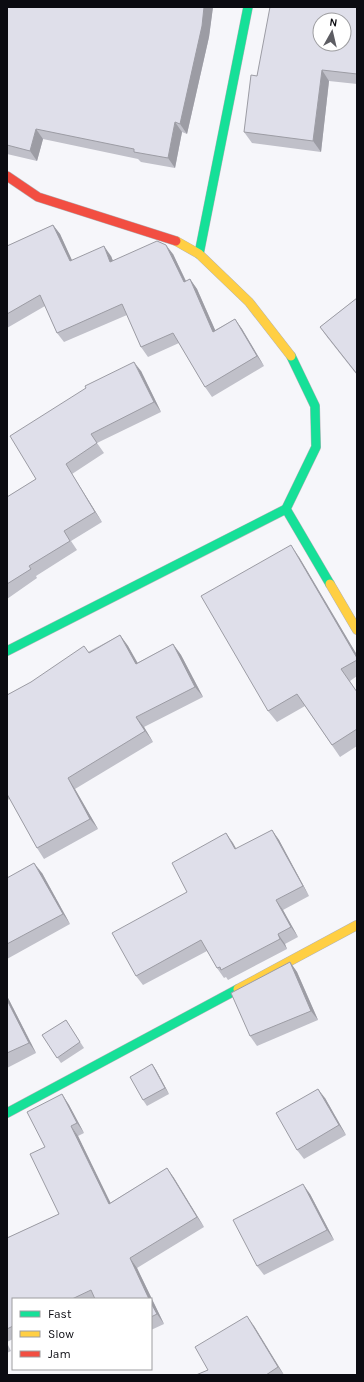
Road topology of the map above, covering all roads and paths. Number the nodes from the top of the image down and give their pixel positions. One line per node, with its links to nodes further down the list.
1 (248, 7): 3 (street)
2 (7, 176): 3 (street)
3 (199, 254): 4 (street)
4 (286, 508): 5 (street); 6 (street)
5 (357, 630)
6 (7, 651)
7 (357, 925): 8 (street)
8 (7, 1113)

